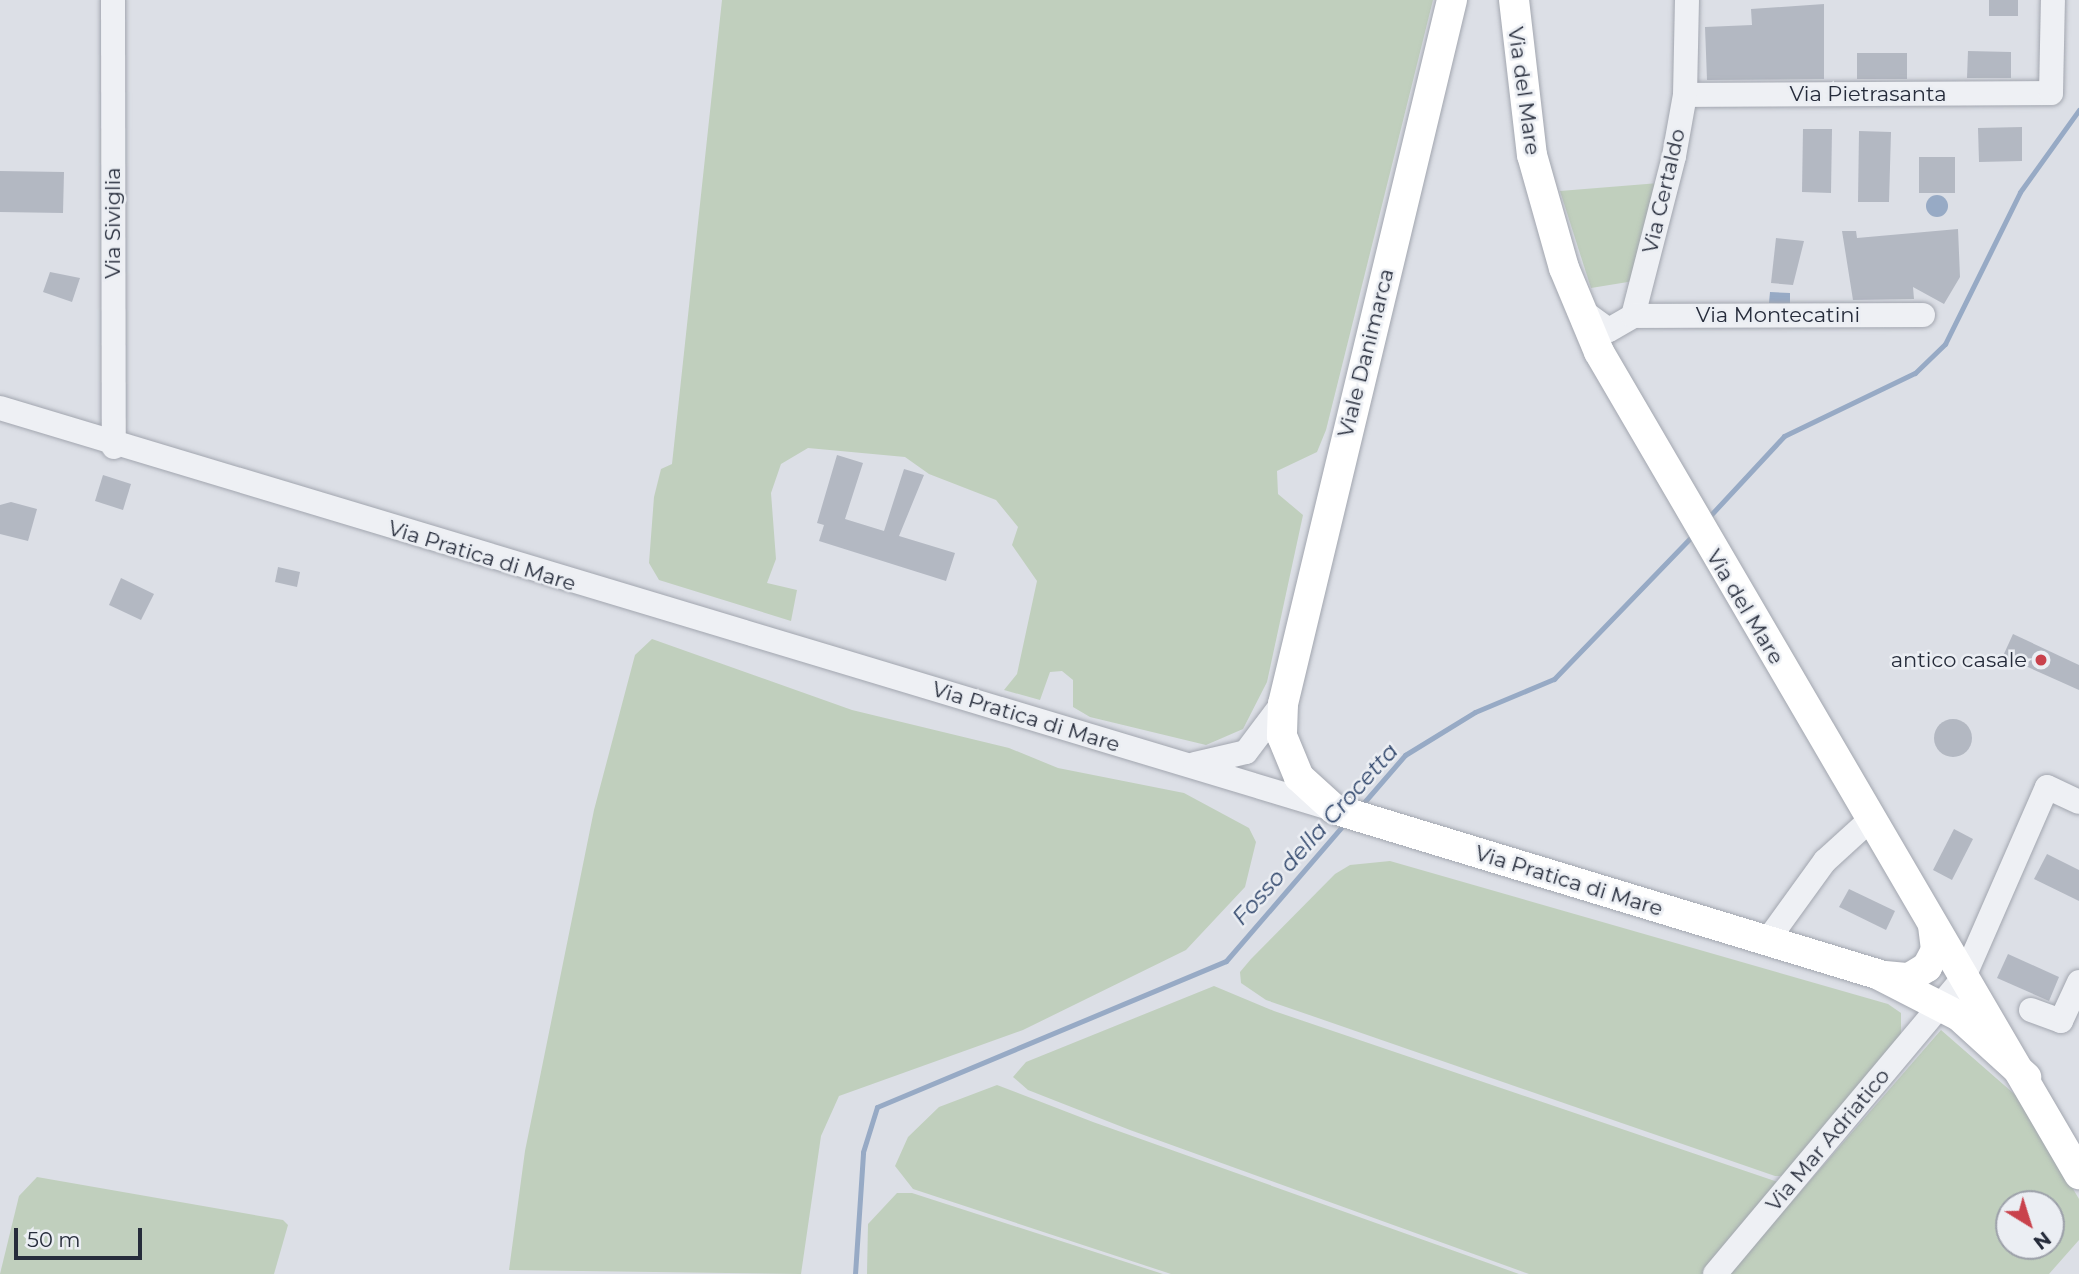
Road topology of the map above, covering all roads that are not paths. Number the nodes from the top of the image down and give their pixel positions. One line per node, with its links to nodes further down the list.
1 (113, 0): 11 (street, Via Siviglia)
2 (1514, 0): 7 (main road, Via del Mare)
3 (1687, 0): 6 (street, Via Certaldo)
4 (2053, 0): 6 (street, Via Pietrasanta)
5 (1452, 1): 12 (main road, Viale Danimarca)
6 (1685, 95): 9 (street, Via Certaldo)
7 (1580, 310): 9 (street); 16 (main road, Via del Mare)
8 (1923, 315): 9 (street, Via Montecatini)
9 (1633, 316)
10 (0, 408): 11 (street, Via Pratica di Mare)
11 (114, 447): 13 (street, Via Pratica di Mare)
12 (1283, 704): 13 (street, Viale Danimarca); 15 (main road, Viale Danimarca)
13 (1187, 765): 15 (street, Via Pratica di Mare)
14 (2079, 802): 20 (street, Via Mar Adriatico)
15 (1334, 809): 18 (main road, Via Pratica di Mare)
16 (1870, 820): 17 (main road, Via del Mare); 18 (street)
17 (1933, 926): 19 (main road); 20 (main road, Via del Mare)
18 (1767, 941): 19 (main road, Via Pratica di Mare)
19 (1877, 974): 22 (main road, Via Pratica di Mare)
20 (1964, 977): 22 (street, Via Mar Adriatico); 24 (main road, Via del Mare)
21 (2079, 982): 23 (street)
22 (1942, 1006): 24 (main road, Via Pratica di Mare); 26 (street, Via Mar Adriatico)
23 (2031, 1010)
24 (2026, 1077): 25 (main road, Via del Mare)
25 (2079, 1174)
26 (1715, 1274)

